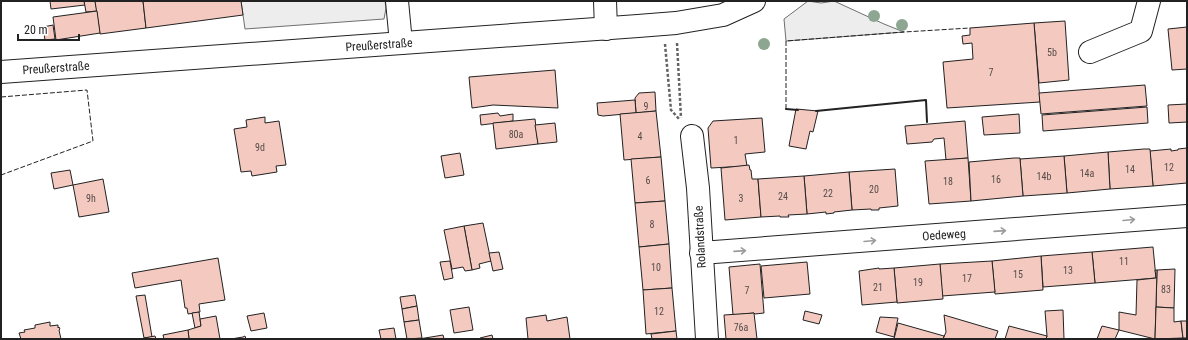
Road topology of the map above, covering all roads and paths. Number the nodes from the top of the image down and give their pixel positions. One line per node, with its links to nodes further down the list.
1 (397, 1): 8 (street)
2 (605, 1): 7 (street)
3 (754, 1): 5 (street, Preußerstraße)
4 (1149, 1): 9 (street)
5 (705, 10): 6 (street, Preußerstraße)
6 (670, 23): 6 (path); 7 (street, Preußerstraße)
7 (606, 28): 8 (street, Preußerstraße)
8 (401, 43): 10 (street, Preußerstraße)
9 (1090, 52)
10 (1, 72)
11 (692, 136): 13 (street, Rolandstraße)
12 (1187, 216): 13 (street, Oedeweg, one-way to 12)
13 (701, 253): 14 (street, Rolandstraße)
14 (707, 339)

